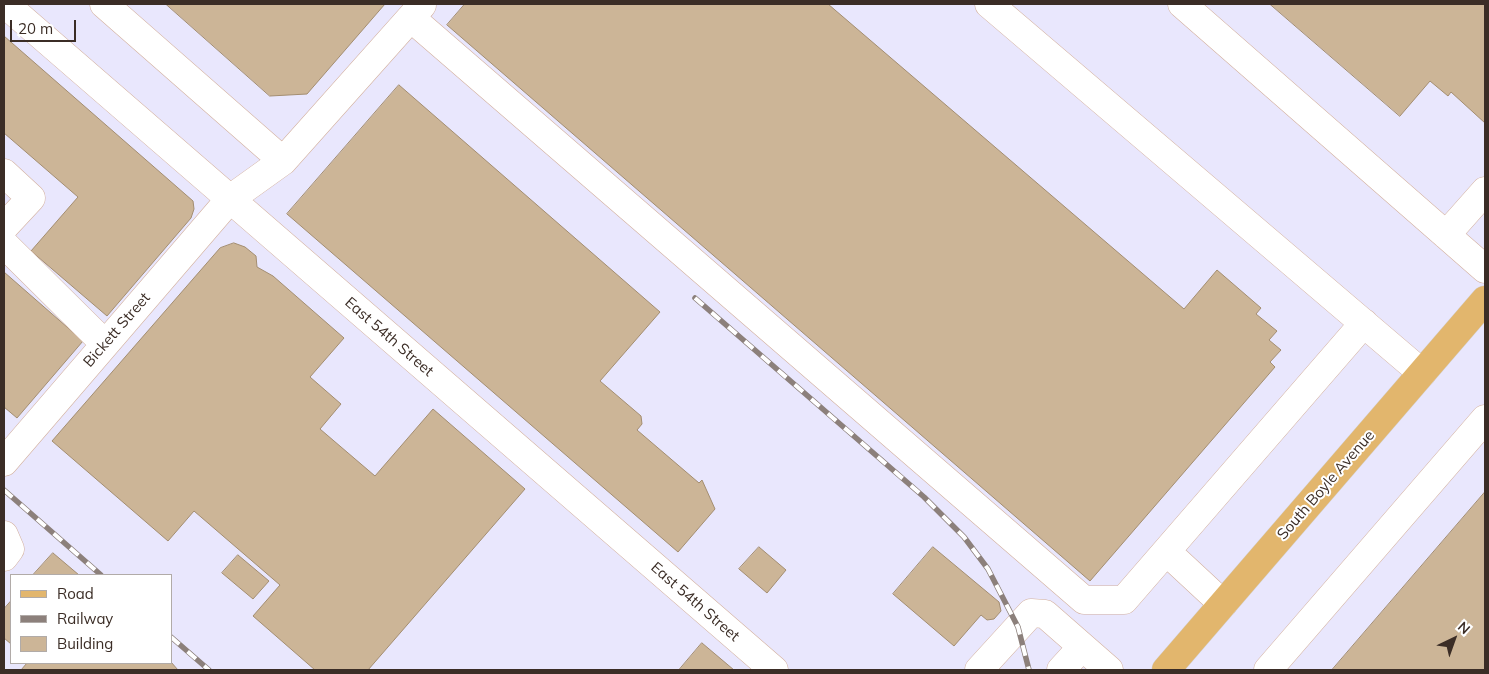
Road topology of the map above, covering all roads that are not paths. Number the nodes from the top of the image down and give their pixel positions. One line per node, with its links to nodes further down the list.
1 (5, 4): 9 (street, East 54th Street)
2 (104, 4): 6 (street)
3 (989, 4): 15 (street)
4 (1182, 4): 11 (street)
5 (417, 11): 6 (street, Bickett Street); 21 (street)
6 (283, 161): 9 (street, Bickett Street)
7 (4, 173): 10 (street)
8 (1485, 191): 11 (street)
9 (230, 199): 16 (street, Bickett Street); 25 (street, East 54th Street)
10 (4, 227)
11 (1446, 235): 13 (street)
12 (4, 244): 16 (street)
13 (1485, 269)
14 (1485, 300): 17 (main road, South Boyle Avenue)
15 (1364, 323): 17 (street); 21 (street)
16 (105, 344): 19 (street, Bickett Street)
17 (1422, 373): 23 (main road, South Boyle Avenue)
18 (1485, 419): 30 (street)
19 (4, 462)
20 (4, 535): 22 (street)
21 (1167, 552): 23 (street)
22 (4, 557)
23 (1224, 604): 29 (main road, South Boyle Avenue)
24 (1082, 647): 26 (street); 27 (street); 28 (street)
25 (774, 670)
26 (979, 670)
27 (1061, 670)
28 (1109, 670)
29 (1166, 670)
30 (1268, 670)

